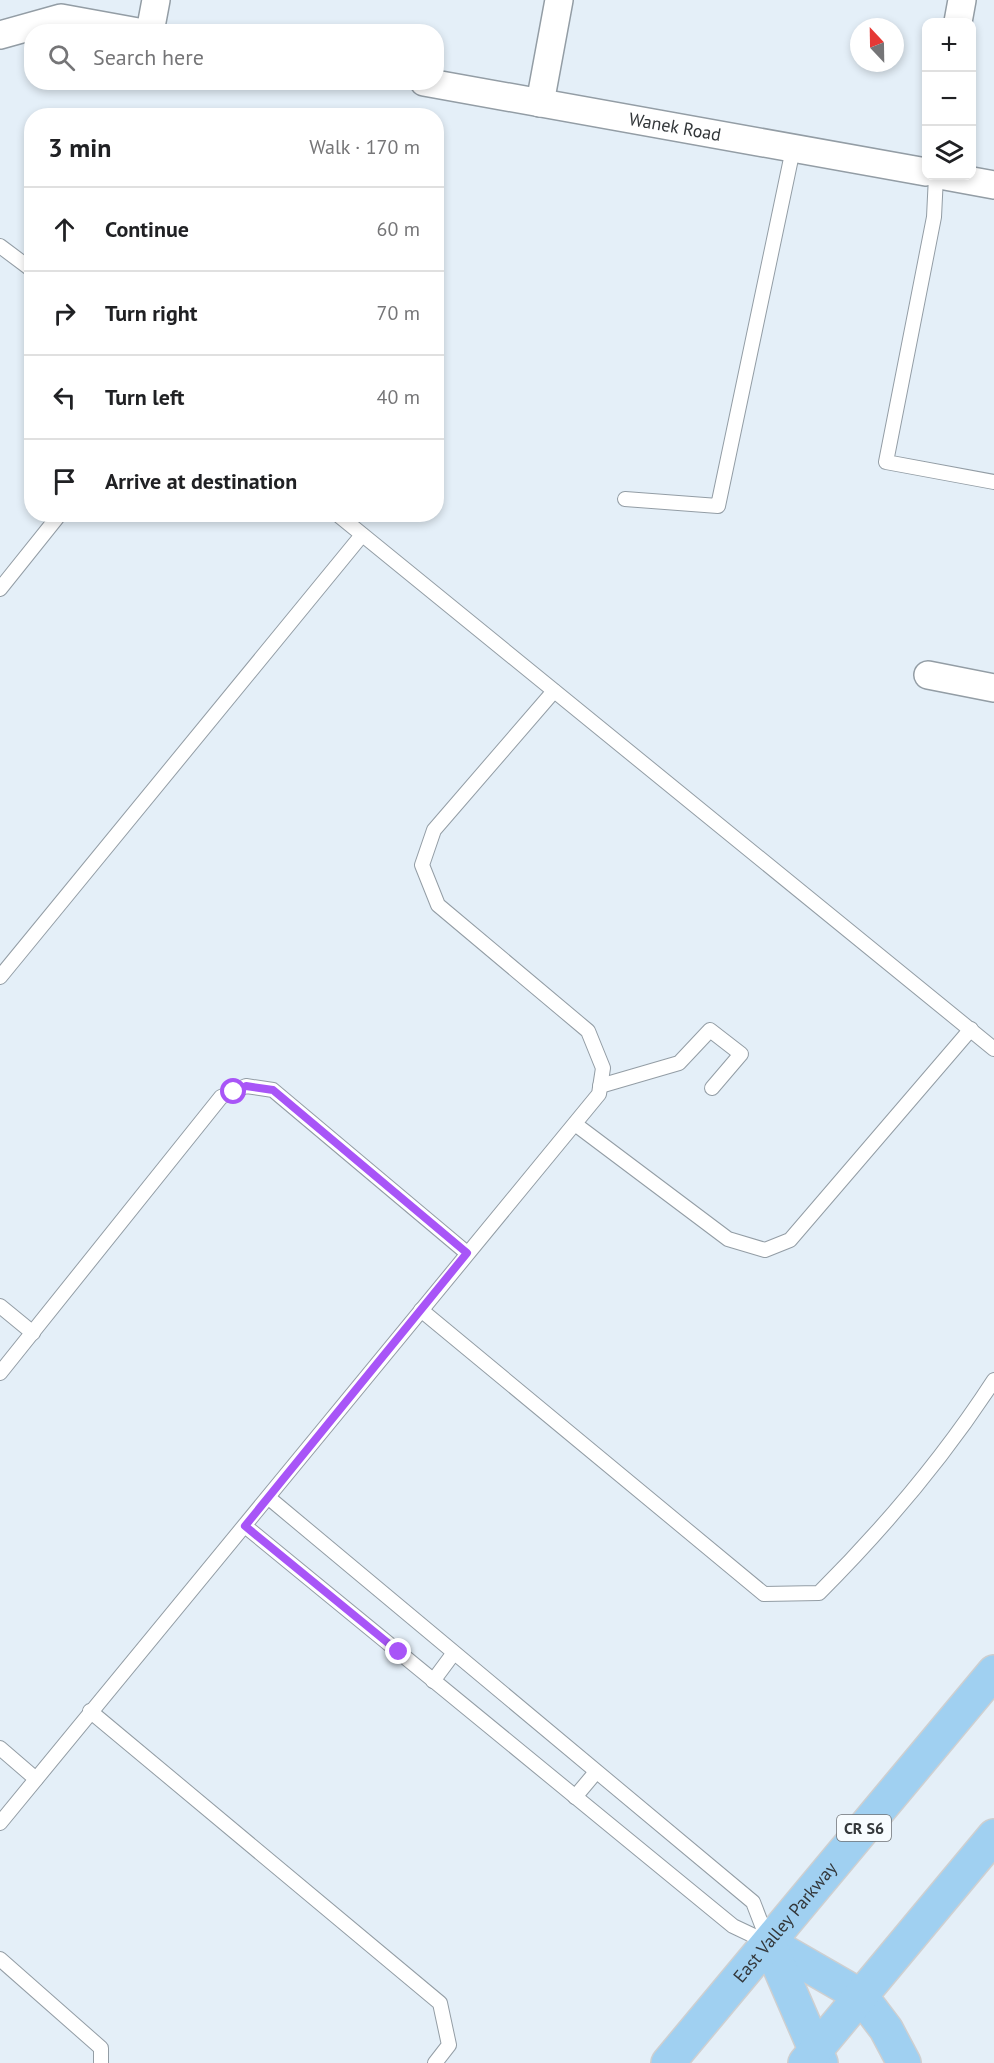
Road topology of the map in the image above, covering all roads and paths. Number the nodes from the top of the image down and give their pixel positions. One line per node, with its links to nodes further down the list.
1 (156, 0): 7 (street)
2 (559, 0): 11 (street)
3 (962, 0): 4 (street)
4 (959, 18)
5 (39, 24): 6 (street)
6 (94, 24)
7 (152, 24)
8 (24, 28): 9 (street)
9 (0, 35)
10 (444, 86): 11 (street, Wanek Road)
11 (540, 103): 12 (street, Wanek Road)
12 (793, 149): 13 (street, Wanek Road); 20 (lane)
13 (922, 171)
14 (936, 180): 19 (lane)
15 (967, 180): 16 (street)
16 (994, 185)
17 (0, 246): 18 (lane)
18 (24, 264)
19 (994, 482)
20 (626, 499)
21 (54, 522): 24 (lane)
22 (347, 522): 23 (lane)
23 (362, 535): 27 (lane); 28 (lane)
24 (0, 589)
25 (928, 675): 26 (street)
26 (994, 688)
27 (554, 691): 29 (lane); 31 (lane)
28 (0, 977)
29 (971, 1029): 30 (lane); 33 (lane)
30 (994, 1049)
31 (600, 1086): 32 (lane); 33 (lane)
32 (712, 1088)
33 (575, 1124): 34 (lane)
34 (467, 1253): 36 (lane); 37 (lane)
35 (0, 1306): 37 (lane)
36 (421, 1310): 39 (lane); 40 (lane)
37 (33, 1333): 38 (lane)
38 (0, 1373)
39 (994, 1380)
40 (268, 1498): 41 (lane); 42 (lane)
41 (245, 1526): 44 (lane); 45 (lane)
42 (453, 1654): 44 (lane); 47 (lane)
43 (994, 1672): 52 (main road, East Valley Parkway / CR S6)
44 (433, 1681): 49 (lane)
45 (90, 1711): 48 (lane); 57 (lane)
46 (0, 1748): 48 (lane)
47 (596, 1772): 49 (lane); 52 (lane)
48 (36, 1779): 50 (lane)
49 (575, 1797): 52 (lane)
50 (0, 1823)
51 (994, 1836): 54 (main road)
52 (769, 1942): 54 (main road); 55 (main road); 58 (main road, East Valley Parkway / CR S6)
53 (0, 1959): 56 (lane)
54 (861, 1996): 55 (main road); 59 (main road)
55 (814, 2059)
56 (100, 2063)
57 (435, 2063)
58 (668, 2063)
59 (904, 2063)

